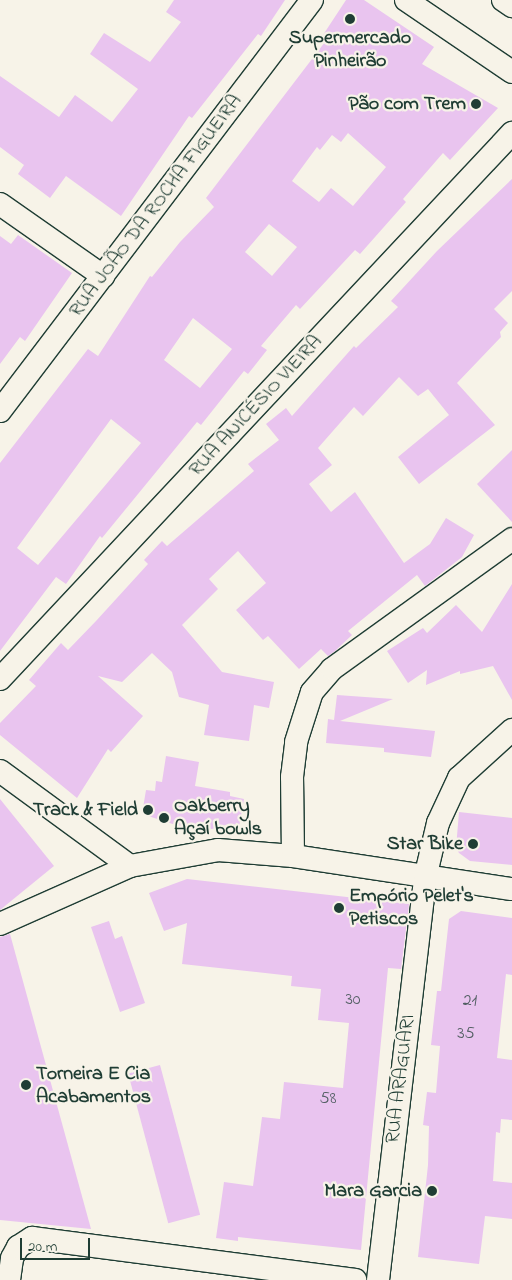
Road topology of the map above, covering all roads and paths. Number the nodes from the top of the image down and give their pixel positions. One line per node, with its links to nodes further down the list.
1 (312, 0): 8 (street, RUA JOÃO DA ROCHA FIGUEIRA)
2 (406, 0): 5 (street)
3 (503, 0): 4 (street)
4 (512, 6)
5 (512, 72)
6 (512, 132): 11 (street, RUA ANICÉSIO VIEIRA)
7 (0, 204): 8 (street)
8 (104, 276): 9 (street, RUA JOÃO DA ROCHA FIGUEIRA)
9 (0, 412)
10 (512, 539): 14 (street)
11 (0, 679)
12 (512, 730): 16 (street, RUA ARAGUARI)
13 (0, 771): 15 (street)
14 (293, 856): 15 (street); 16 (street)
15 (130, 866): 18 (street)
16 (425, 878): 17 (street); 21 (street, RUA ARAGUARI)
17 (512, 889)
18 (0, 924)
19 (9, 1280): 20 (street)
20 (355, 1280)
21 (378, 1280)

